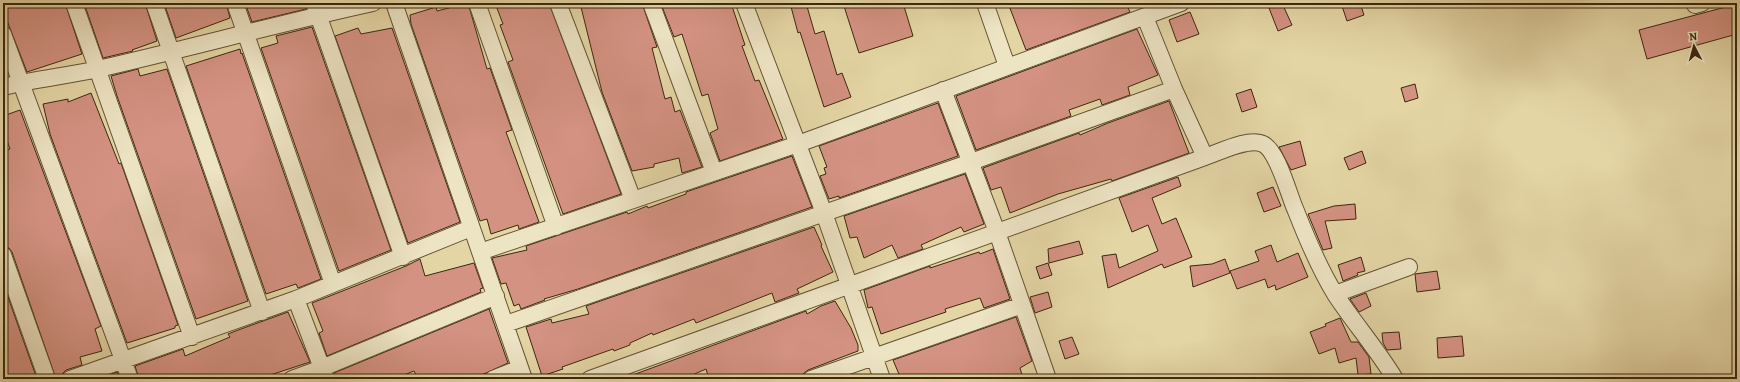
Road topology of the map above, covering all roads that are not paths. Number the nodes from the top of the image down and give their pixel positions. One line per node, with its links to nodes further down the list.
1 (74, 3): 18 (street)
2 (154, 3): 16 (street)
3 (235, 3): 14 (street)
4 (373, 3): 12 (street)
5 (394, 3): 30 (street)
6 (477, 3): 29 (street)
7 (558, 3): 27 (street)
8 (651, 3): 26 (street)
9 (744, 3): 23 (street)
10 (985, 3): 17 (street)
11 (1181, 3): 13 (street)
12 (316, 9): 14 (street); 34 (street)
13 (1145, 17): 17 (street); 21 (street)
14 (245, 32): 16 (street); 36 (street)
15 (3, 34): 19 (street)
16 (171, 51): 18 (street); 42 (street)
17 (1007, 66): 22 (street)
18 (96, 69): 19 (street); 44 (street)
19 (22, 82): 20 (street); 46 (street)
20 (3, 87)
21 (1174, 89): 24 (street); 25 (street)
22 (943, 90): 23 (street); 25 (street)
23 (798, 144): 26 (street); 28 (street)
24 (1205, 157): 31 (street); 38 (street)
25 (971, 162): 28 (street); 31 (street)
26 (714, 172): 27 (street)
27 (633, 200): 29 (street)
28 (824, 213): 37 (street); 43 (street)
29 (556, 227): 32 (street)
30 (471, 228): 32 (street); 34 (street)
31 (997, 232): 37 (street); 41 (street)
32 (480, 252): 39 (street)
33 (3, 255): 50 (street)
34 (403, 257): 36 (street)
35 (1409, 267): 38 (street)
36 (332, 284): 40 (street)
37 (848, 284): 45 (street); 55 (street)
38 (1335, 294): 58 (street)
39 (496, 296): 43 (street); 47 (street)
40 (296, 300): 42 (street); 47 (street)
41 (1022, 305): 45 (street); 49 (street)
42 (262, 312): 44 (street)
43 (506, 324): 48 (street)
44 (192, 337): 46 (street)
45 (874, 357): 56 (street); 57 (street)
46 (123, 360): 51 (street); 52 (street)
47 (324, 374): 53 (street)
48 (522, 374): 54 (street)
49 (1044, 378)
50 (46, 379)
51 (70, 379)
52 (130, 379)
53 (292, 379)
54 (493, 379)
55 (590, 379)
56 (811, 379)
57 (882, 379)
58 (1394, 379)

